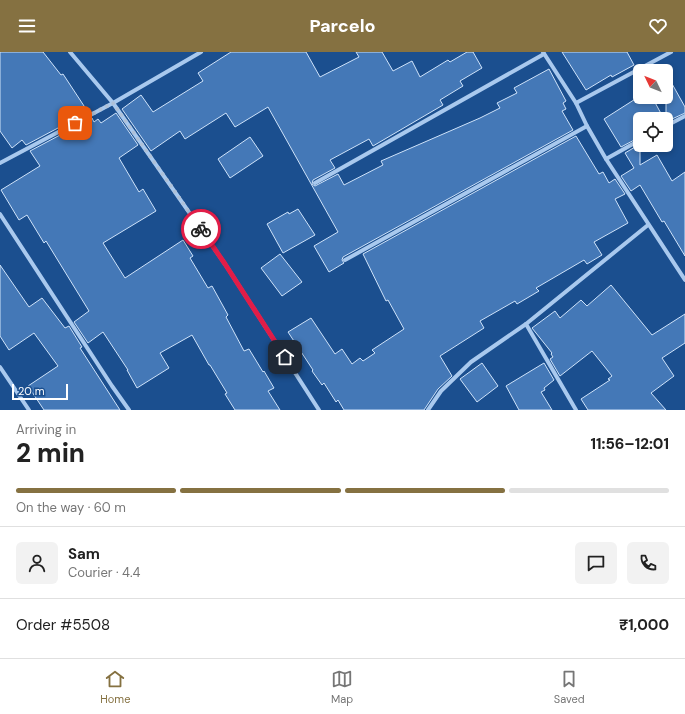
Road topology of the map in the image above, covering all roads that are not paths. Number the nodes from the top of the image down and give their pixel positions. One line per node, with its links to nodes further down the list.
1 (70, 52): 5 (street)
2 (201, 52): 5 (street)
3 (671, 52): 6 (street)
4 (544, 53): 6 (street); 13 (street)
5 (113, 103): 12 (street); 22 (street)
6 (576, 103): 9 (street)
7 (685, 116): 8 (street)
8 (673, 122)
9 (587, 126): 11 (street); 16 (street)
10 (633, 144): 11 (street)
11 (606, 159): 15 (street)
12 (0, 162)
13 (315, 183)
14 (0, 214): 21 (street)
15 (648, 225): 17 (street); 18 (street)
16 (345, 260)
17 (685, 280)
18 (526, 324): 23 (street); 24 (street)
19 (0, 367): 20 (street)
20 (30, 410)
21 (129, 410)
22 (319, 410)
23 (428, 410)
24 (576, 410)

